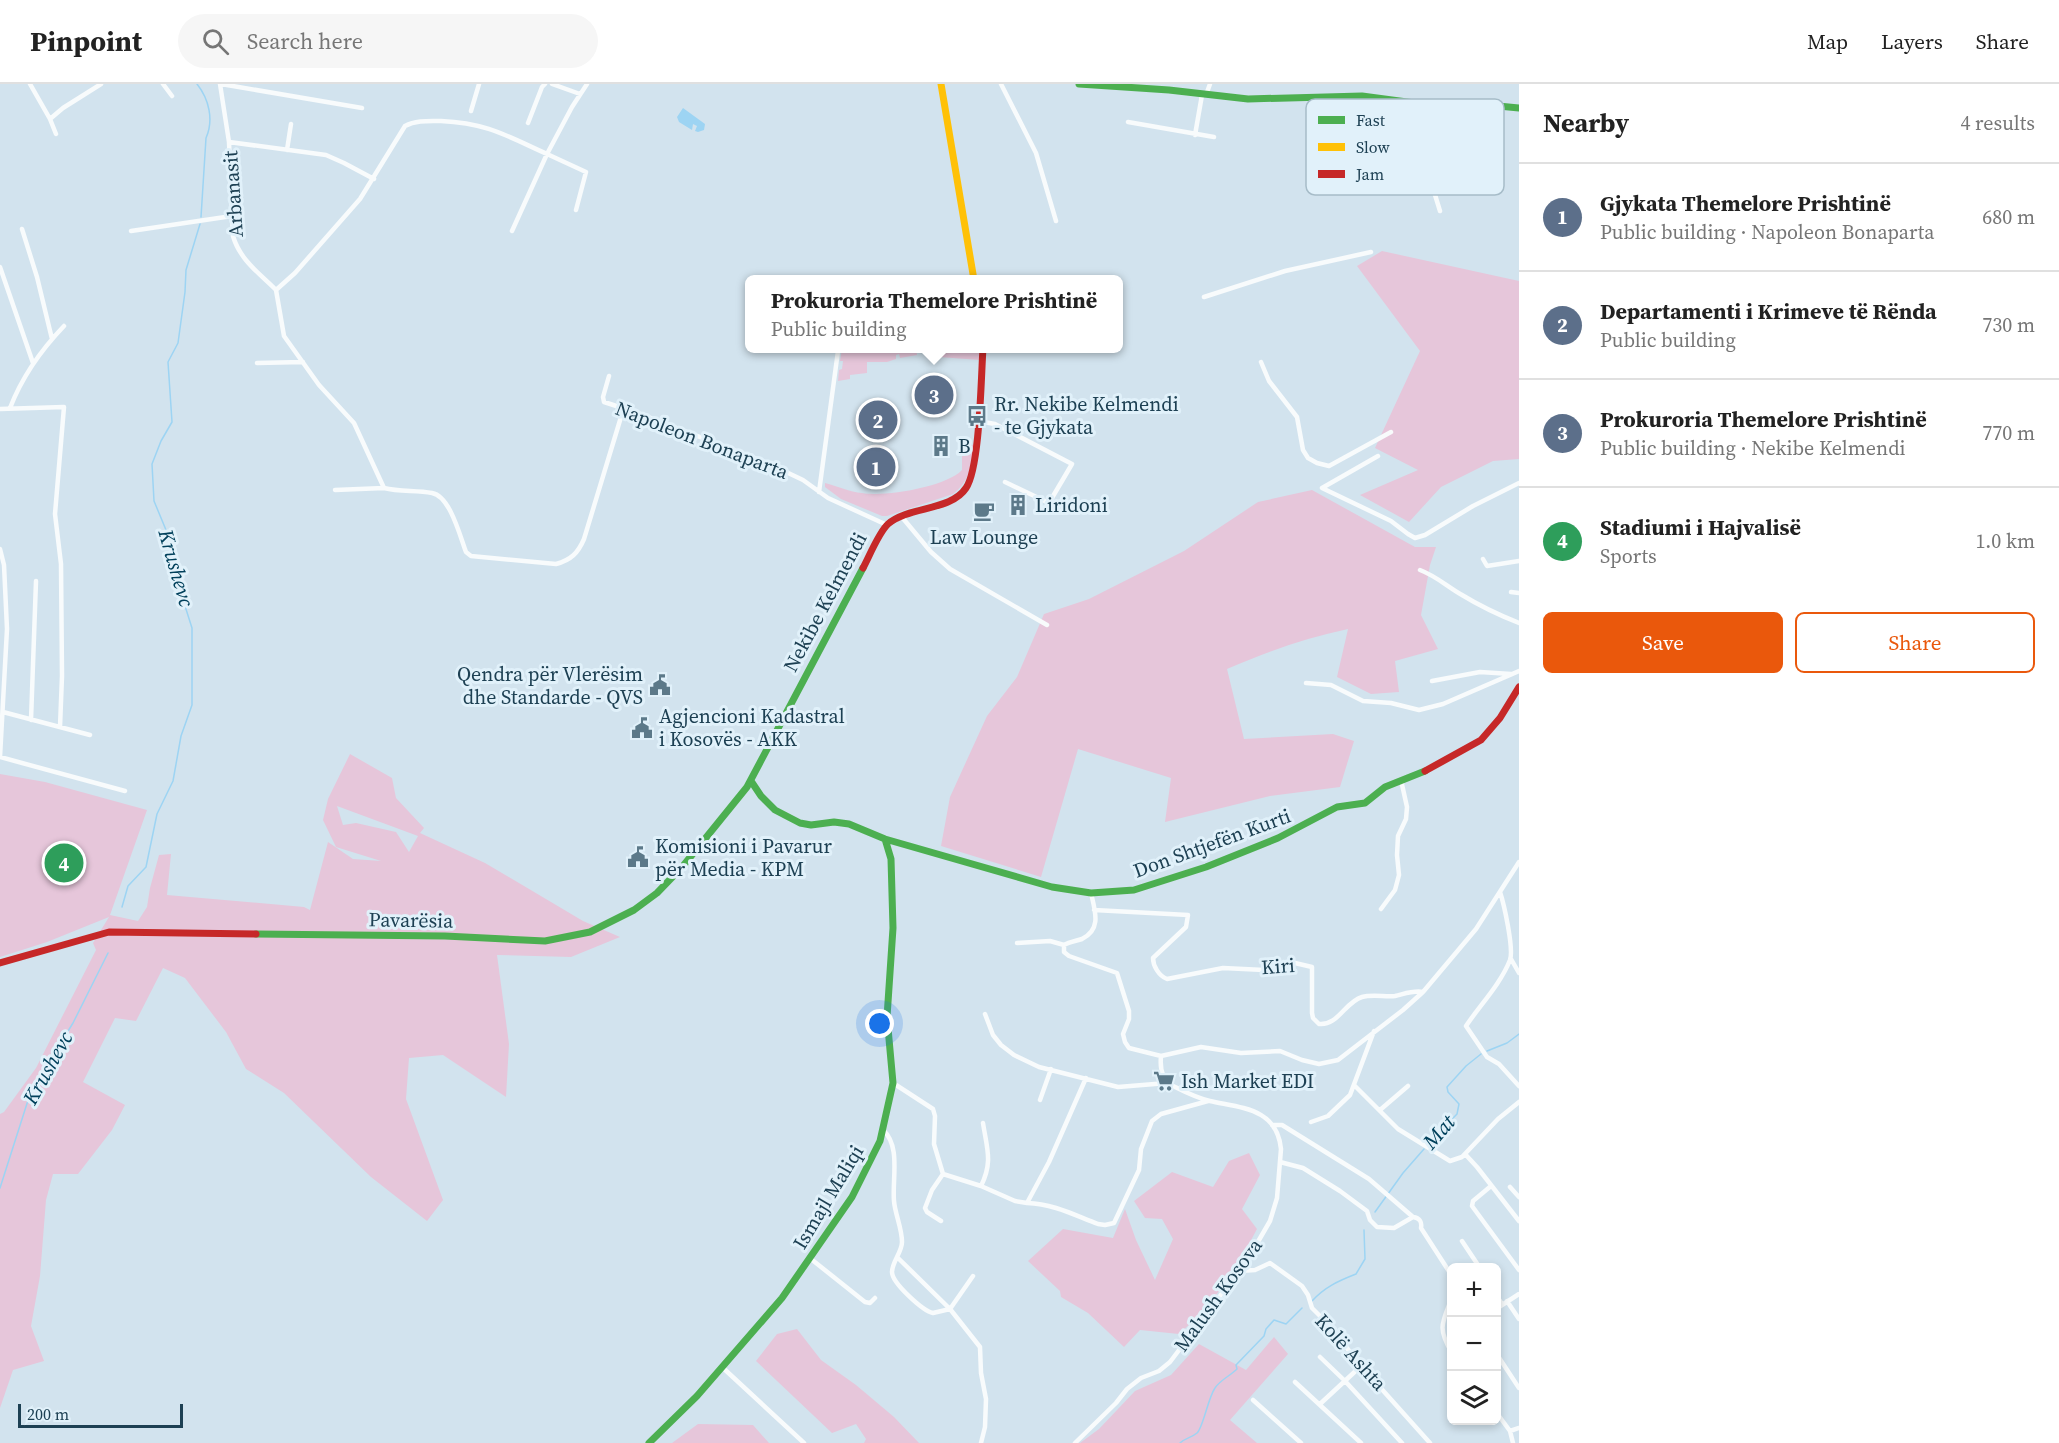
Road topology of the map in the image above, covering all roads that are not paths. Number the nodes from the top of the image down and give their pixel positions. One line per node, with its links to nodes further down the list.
1 (30, 84): 21 (street)
2 (101, 84): 21 (street)
3 (163, 84): 15 (street)
4 (221, 84): 18 (street); 28 (street, Arbanasit)
5 (479, 84): 20 (street)
6 (545, 84): 23 (street)
7 (552, 84): 13 (street)
8 (587, 84): 13 (street)
9 (941, 84): 42 (street)
10 (1001, 84): 36 (street)
11 (1079, 84): 14 (street)
12 (1210, 84): 14 (street)
13 (580, 94): 30 (street)
14 (1204, 95): 16 (street); 26 (street)
15 (172, 96)
16 (1388, 99)
17 (1504, 107): 19 (street)
18 (362, 108)
19 (1519, 108)
20 (471, 111)
21 (50, 119): 25 (street)
22 (1128, 122): 26 (street)
23 (528, 123)
24 (291, 124): 29 (street)
25 (56, 134)
26 (1195, 135): 27 (street)
27 (1214, 137)
28 (229, 142): 29 (street); 35 (street, Arbanasit)
29 (287, 150): 31 (street)
30 (547, 154): 31 (street); 33 (street); 39 (street)
31 (374, 179): 43 (street)
32 (1435, 195): 34 (street)
33 (576, 210)
34 (1440, 211)
35 (232, 216): 38 (street); 43 (street, Arbanasit)
36 (1056, 221)
37 (22, 229): 46 (street)
38 (131, 231)
39 (512, 231)
40 (1371, 252): 44 (street)
41 (0, 267): 51 (street)
42 (973, 275)
43 (276, 290): 49 (street)
44 (1204, 297)
45 (64, 326): 46 (street)
46 (52, 339): 51 (street)
47 (838, 353): 64 (street)
48 (983, 353): 57 (street, Nekibe Kelmendi)
49 (303, 362): 52 (street); 62 (street)
50 (1261, 362): 58 (street)
51 (33, 363): 54 (street)
52 (257, 363)
53 (609, 376): 56 (street, Napoleon Bonaparta)
54 (10, 408): 55 (street); 83 (street)
55 (0, 409)
56 (629, 410): 62 (street); 64 (street, Napoleon Bonaparta)
57 (978, 421): 60 (street); 65 (street, Nekibe Kelmendi)
58 (1391, 432)
59 (1378, 456): 61 (street)
60 (1005, 482)
61 (1519, 483)
62 (384, 489): 63 (street)
63 (334, 490)
64 (819, 492): 66 (street, Napoleon Bonaparta)
65 (901, 516): 66 (street, Nekibe Kelmendi); 75 (street)
66 (886, 525): 86 (street, Nekibe Kelmendi)
67 (0, 549): 81 (street)
68 (1483, 560): 69 (street)
69 (1519, 561)
70 (1420, 570): 74 (street)
71 (36, 582): 82 (street)
72 (1511, 592): 73 (street)
73 (1519, 593)
74 (1519, 623)
75 (1047, 625)
76 (1519, 671): 77 (street)
77 (1511, 674): 78 (street); 79 (street)
78 (1432, 681)
79 (1306, 683)
80 (1519, 687): 87 (street, Don Shtjefën Kurti)
81 (3, 712): 82 (street); 85 (street)
82 (31, 720): 83 (street)
83 (60, 727): 84 (street)
84 (90, 735)
85 (0, 757): 89 (street)
86 (755, 772): 88 (street, Pavarësia)
87 (1401, 780): 93 (street, Don Shtjefën Kurti); 94 (street)
88 (751, 781): 90 (street, Don Shtjefën Kurti); 99 (street, Pavarësia)
89 (125, 792)
90 (885, 839): 93 (street, Don Shtjefën Kurti); 107 (street, Ismajl Maliqi)
91 (1519, 862): 92 (street)
92 (1500, 892): 98 (street); 101 (street)
93 (1091, 893): 95 (street)
94 (1381, 909)
95 (1095, 910): 97 (street); 101 (street, Kiri)
96 (1017, 943): 97 (street)
97 (1064, 945): 104 (street)
98 (1511, 959): 100 (street); 111 (street)
99 (0, 963)
100 (1519, 973)
101 (1423, 992): 103 (street)
102 (985, 1014): 105 (street)
103 (1374, 1030): 104 (street); 109 (street)
104 (1161, 1056): 108 (street)
105 (1051, 1070): 106 (street); 112 (street)
106 (1086, 1078): 108 (street); 127 (street)
107 (892, 1083): 119 (street, Ismajl Maliqi); 122 (street)
108 (1167, 1083): 113 (street)
109 (1354, 1086): 115 (street); 116 (street)
110 (1408, 1086): 115 (street)
111 (1519, 1086)
112 (1040, 1100)
113 (1208, 1101): 118 (street); 127 (street)
114 (1519, 1102): 120 (street)
115 (1380, 1110): 120 (street)
116 (1311, 1122)
117 (983, 1123): 123 (street)
118 (1272, 1125): 121 (street, Malush Kosova); 128 (street)
119 (883, 1130): 132 (street); 133 (street, Ismajl Maliqi)
120 (1465, 1154): 124 (street)
121 (1280, 1162): 128 (street); 137 (street, Malush Kosova)
122 (944, 1174): 123 (street); 129 (street)
123 (981, 1186): 127 (street)
124 (1491, 1186): 130 (street); 136 (street)
125 (1510, 1187): 126 (street)
126 (1519, 1197)
127 (1027, 1203)
128 (1413, 1217): 135 (street)
129 (941, 1221)
130 (1519, 1221)
131 (1462, 1241): 134 (street)
132 (897, 1257): 144 (street); 144 (street)
133 (811, 1259): 140 (street); 151 (street, Ismajl Maliqi)
134 (1477, 1263)
135 (1447, 1268)
136 (1519, 1270)
137 (1240, 1271): 150 (street, Kolë Ashta); 163 (street, Malush Kosova)
138 (973, 1276): 144 (street)
139 (1519, 1294): 142 (street)
140 (875, 1298)
141 (1501, 1300): 142 (street)
142 (1504, 1303): 143 (street); 146 (street)
143 (1501, 1306)
144 (950, 1309): 162 (street)
145 (1447, 1312): 147 (street)
146 (1519, 1319)
147 (1447, 1344)
148 (1320, 1357): 152 (street)
149 (1501, 1359): 154 (street)
150 (1361, 1366): 152 (street); 167 (street, Kolë Ashta)
151 (722, 1367): 160 (street, Ismajl Maliqi); 161 (street)
152 (1345, 1381): 156 (street); 166 (street)
153 (1295, 1382): 156 (street)
154 (1519, 1388)
155 (1254, 1400): 164 (street)
156 (1320, 1404): 165 (street)
157 (1501, 1418): 159 (street)
158 (1519, 1428): 159 (street)
159 (1510, 1431): 168 (street)
160 (649, 1443)
161 (804, 1443)
162 (981, 1443)
163 (1075, 1443)
164 (1301, 1443)
165 (1361, 1443)
166 (1402, 1443)
167 (1430, 1443)
168 (1513, 1443)

